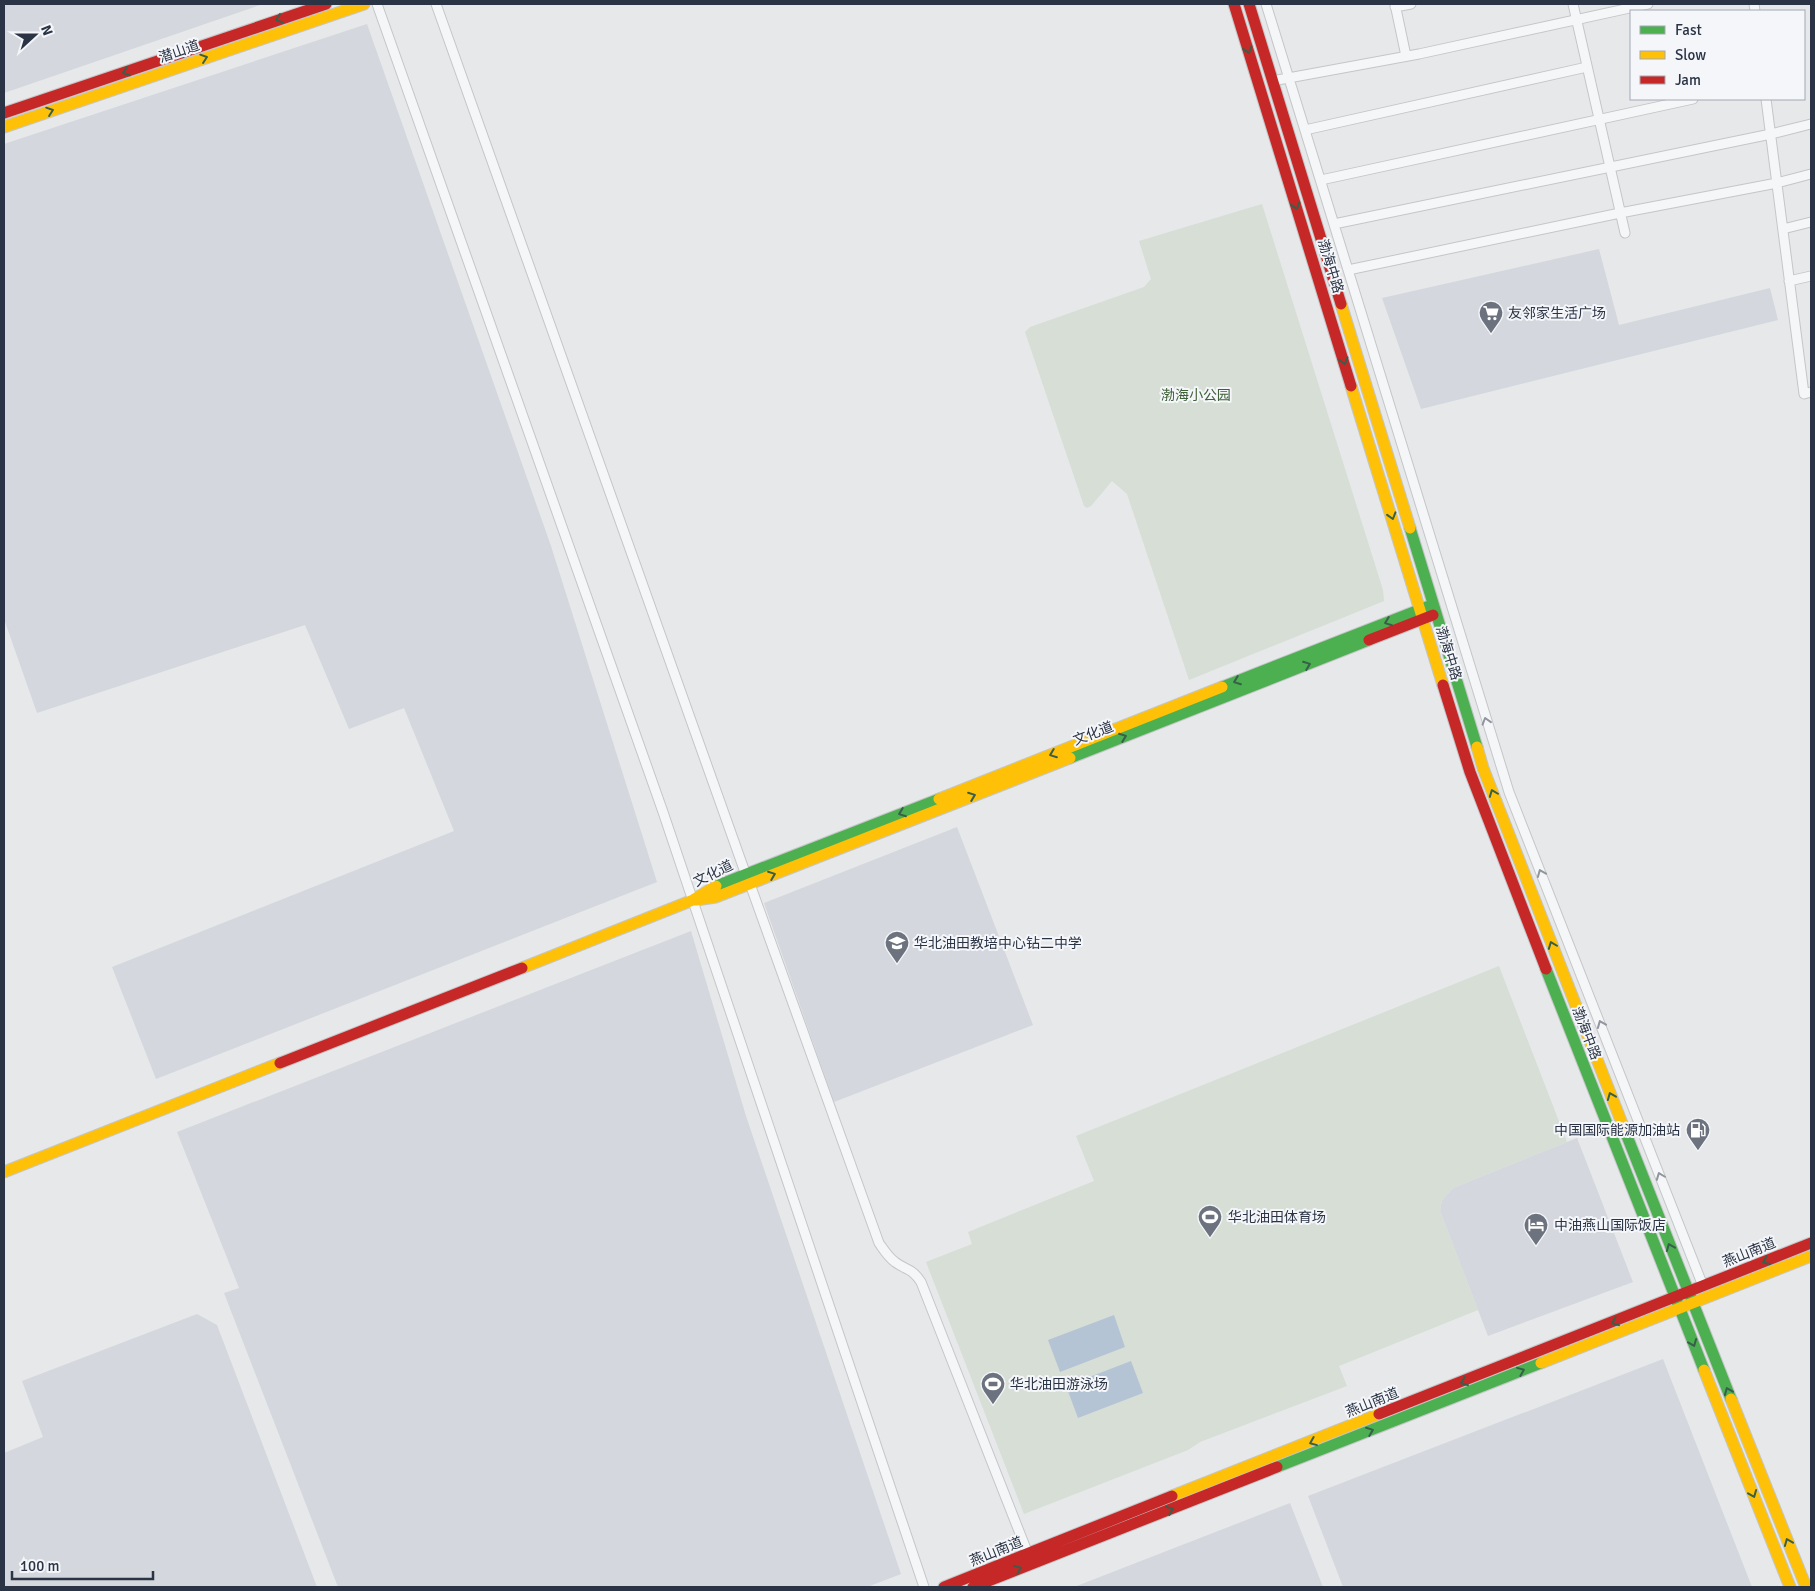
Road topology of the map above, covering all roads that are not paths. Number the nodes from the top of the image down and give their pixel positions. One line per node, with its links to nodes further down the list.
1 (326, 4): 19 (main road, 潜山道, one-way to 19)
2 (364, 4): 22 (main road, 潜山道, one-way to 2)
3 (377, 4): 41 (street)
4 (436, 4): 40 (street)
5 (1234, 4): 39 (main road, 渤海中路, one-way to 39)
6 (1248, 4): 16 (main road, 渤海中路)
7 (1266, 4): 15 (street)
8 (1411, 4): 11 (street)
9 (1573, 4): 12 (street)
10 (1648, 4): 12 (street)
11 (1395, 5): 13 (street)
12 (1576, 19): 13 (street); 14 (street)
13 (1406, 56): 15 (street)
14 (1587, 67): 20 (street); 23 (street)
15 (1289, 78): 16 (street); 23 (street)
16 (1272, 81): 38 (main road, 渤海中路)
17 (1688, 100): 20 (street)
18 (1766, 100): 24 (street)
19 (4, 114)
20 (1599, 119): 25 (street); 27 (street)
21 (1811, 124): 24 (street)
22 (4, 127)
23 (1305, 130): 27 (street)
24 (1770, 134): 25 (street); 28 (street)
25 (1610, 167): 29 (street); 31 (street)
26 (1811, 174): 28 (street)
27 (1321, 180): 31 (street)
28 (1777, 183): 29 (street); 32 (street)
29 (1620, 213): 33 (street); 34 (street)
30 (1811, 222): 32 (street)
31 (1334, 224): 34 (street)
32 (1783, 229): 36 (street)
33 (1625, 233)
34 (1348, 270): 45 (street, one-way to 34)
35 (1811, 276): 36 (street)
36 (1789, 281): 37 (street)
37 (1811, 392)
38 (1435, 609): 39 (main road, 文化道); 46 (main road, 渤海中路, one-way to 38)
39 (1422, 614): 40 (main road, 文化道); 47 (main road, 渤海中路)
40 (748, 879): 41 (main road, 文化道); 48 (street)
41 (693, 900): 42 (main road, 文化道); 49 (street)
42 (4, 1172)
43 (1811, 1243): 45 (main road, 燕山南道, one-way to 45)
44 (1811, 1256): 46 (main road, 燕山南道)
45 (1703, 1286): 46 (main road, 燕山南道)
46 (1690, 1298): 47 (main road, 燕山南道); 53 (main road, 渤海中路, one-way to 46)
47 (1677, 1303): 48 (main road, 燕山南道, one-way to 48); 51 (main road, 燕山南道, one-way to 47); 52 (main road, 渤海中路, one-way to 52)
48 (1028, 1554): 50 (main road, 燕山南道)
49 (924, 1587)
50 (944, 1587)
51 (973, 1587)
52 (1790, 1587)
53 (1806, 1587)

